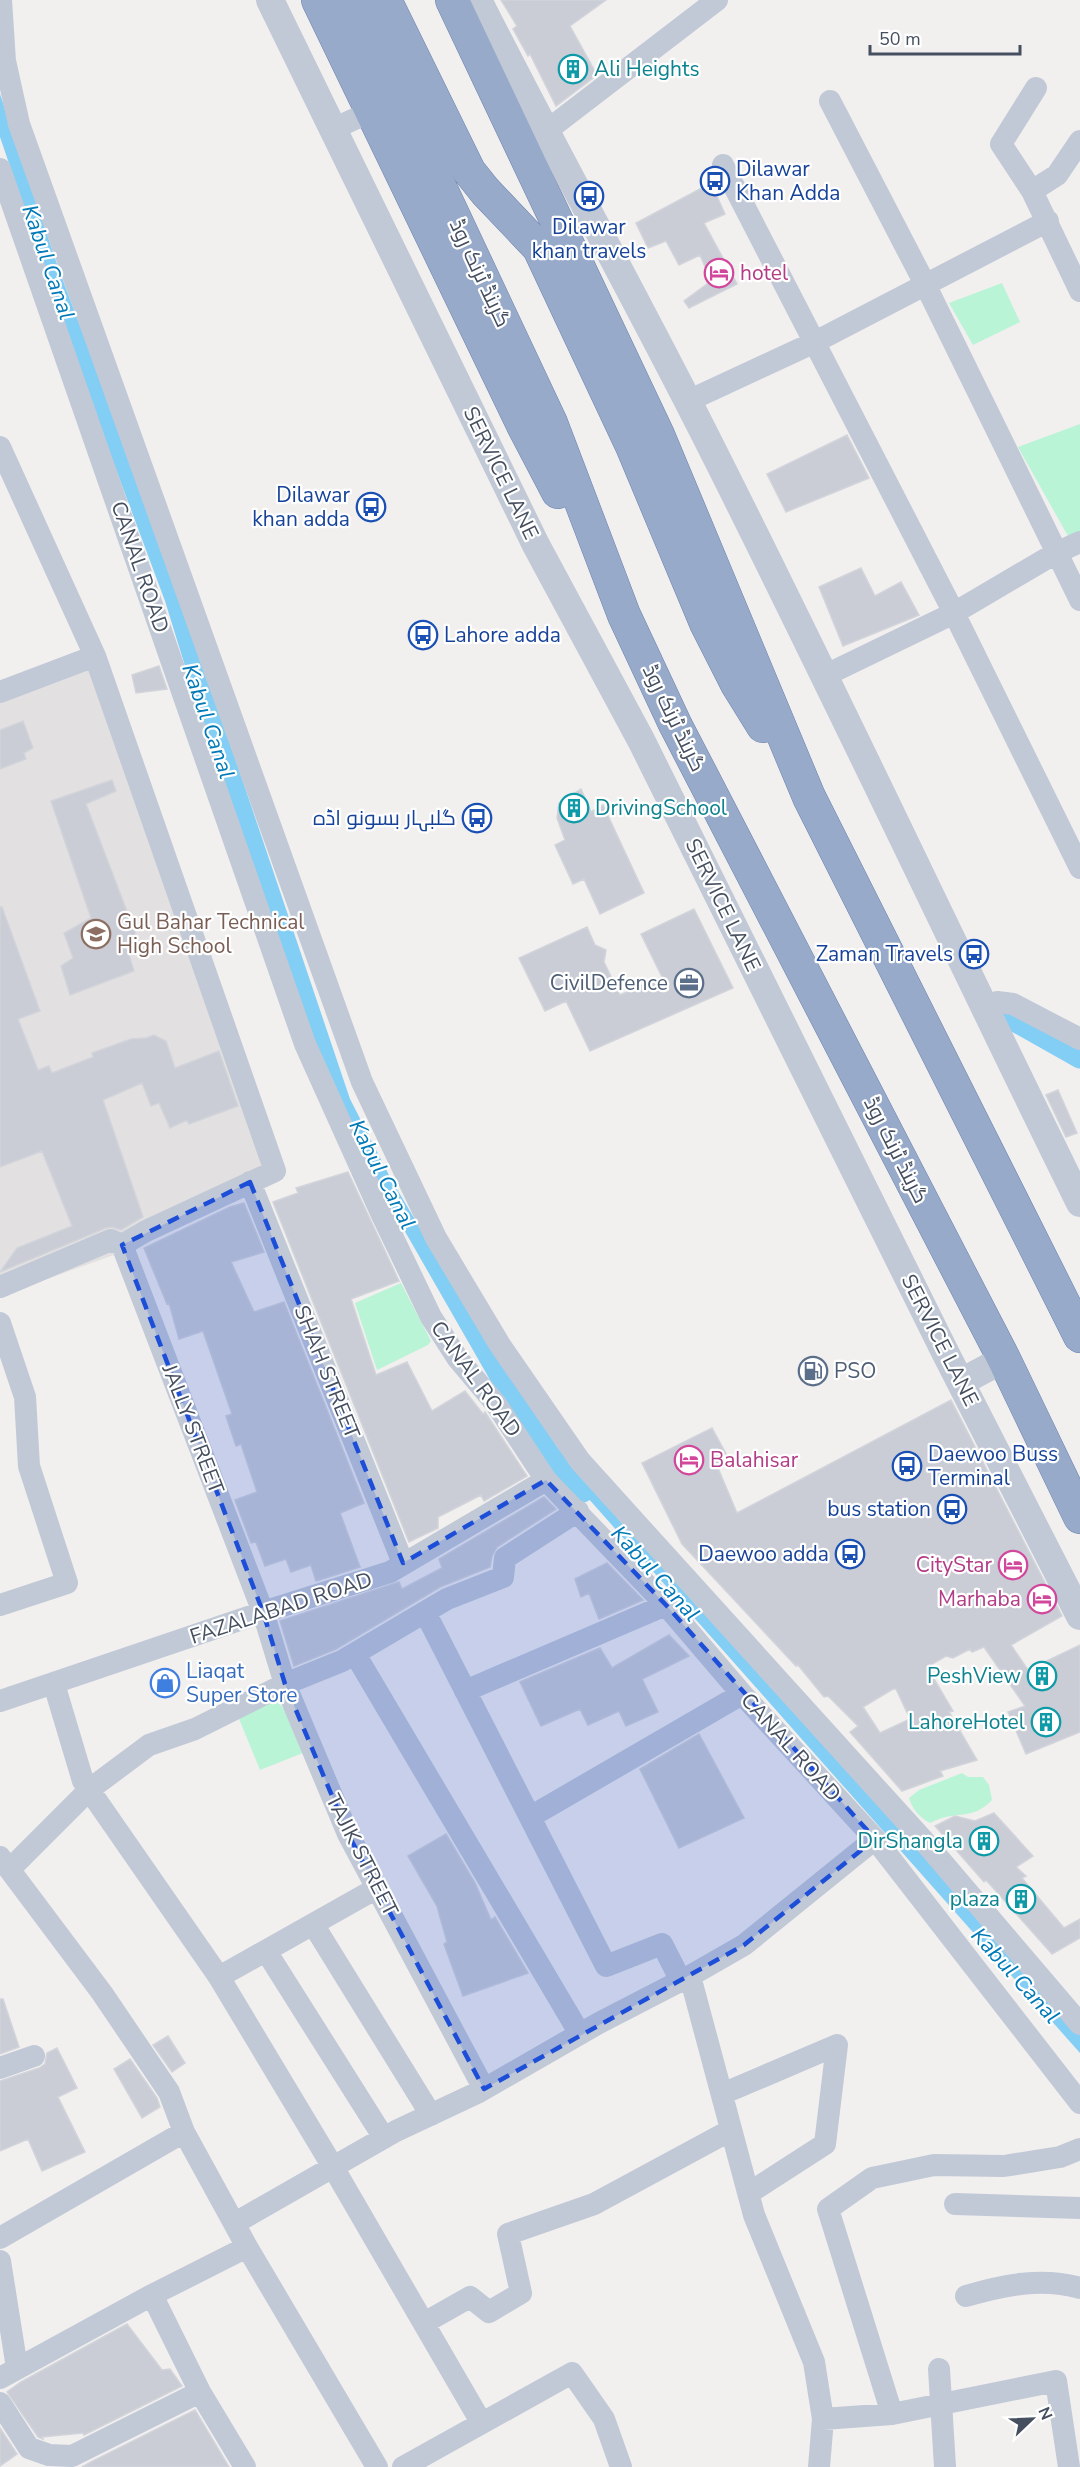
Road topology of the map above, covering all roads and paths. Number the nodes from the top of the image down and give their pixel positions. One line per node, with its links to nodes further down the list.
1 (1, 0): 72 (street)
2 (270, 0): 12 (street, SERVICE LANE)
3 (318, 0): 11 (highway)
4 (352, 0): 30 (highway, گرینڈ ٹرنک روڈ)
5 (385, 0): 36 (highway)
6 (452, 0): 23 (highway)
7 (478, 0): 13 (street)
8 (717, 0): 13 (street)
9 (1036, 88): 17 (street)
10 (830, 101): 19 (street)
11 (372, 111): 12 (street); 30 (highway)
12 (333, 129): 35 (street, SERVICE LANE)
13 (545, 132): 21 (street)
14 (1080, 141): 17 (street)
15 (723, 165): 22 (street)
16 (0, 169): 48 (street, CANAL ROAD)
17 (1032, 191): 18 (street)
18 (1047, 221): 19 (street); 20 (street)
19 (924, 284): 22 (street); 27 (street)
20 (1080, 291)
21 (656, 341): 23 (street); 24 (street)
22 (815, 342): 24 (street); 29 (street)
23 (621, 355): 36 (highway)
24 (688, 401): 32 (street)
25 (0, 447): 31 (street)
26 (1080, 542): 27 (street)
27 (1056, 553): 28 (street); 29 (street)
28 (1080, 600)
29 (954, 613): 32 (street); 37 (street)
30 (624, 615): 34 (highway, گرینڈ ٹرنک روڈ)
31 (95, 656): 33 (street); 40 (street)
32 (824, 676): 38 (street)
33 (0, 692)
34 (675, 724): 35 (street); 46 (highway, گرینڈ ٹرنک روڈ)
35 (641, 740): 47 (street, SERVICE LANE)
36 (809, 797): 45 (highway)
37 (1080, 868)
38 (983, 1006): 39 (street); 41 (street)
39 (1080, 1039)
40 (250, 1182): 42 (street); 51 (street, SHAH STREET)
41 (1080, 1203)
42 (122, 1245): 43 (street); 54 (street, JALLY STREET)
43 (0, 1287)
44 (0, 1323): 52 (street)
45 (1080, 1336)
46 (1004, 1359): 47 (street); 50 (highway, گرینڈ ٹرنک روڈ)
47 (961, 1382): 56 (street, SERVICE LANE)
48 (546, 1480): 49 (street, CANAL ROAD); 51 (street, FAZALABAD ROAD)
49 (578, 1511): 53 (street, CANAL ROAD); 55 (street)
50 (1080, 1517)
51 (403, 1563): 54 (street, FAZALABAD ROAD)
52 (0, 1605)
53 (666, 1605): 60 (street); 61 (street, CANAL ROAD)
54 (263, 1612): 58 (street, FAZALABAD ROAD); 59 (street, TAJIK STREET)
55 (425, 1612): 57 (street); 60 (street)
56 (1080, 1616)
57 (355, 1654): 59 (street); 73 (street)
58 (54, 1684): 62 (street, FAZALABAD ROAD); 63 (street)
59 (285, 1684): 63 (street); 67 (street, TAJIK STREET)
60 (465, 1691): 64 (street)
61 (742, 1694): 64 (street); 65 (street, CANAL ROAD)
62 (0, 1701)
63 (90, 1789): 66 (street); 70 (street)
64 (530, 1817): 71 (street)
65 (875, 1839): 71 (street); 78 (street, CANAL ROAD)
66 (5, 1863): 81 (street)
67 (377, 1888): 68 (street); 76 (street, TAJIK STREET)
68 (313, 1924): 69 (street); 79 (street)
69 (266, 1951): 70 (street); 82 (street)
70 (219, 1977): 84 (street)
71 (686, 1979): 73 (street); 77 (street)
72 (1080, 2024)
73 (580, 2034): 76 (street)
74 (34, 2056): 75 (street)
75 (0, 2068)
76 (484, 2089): 79 (street)
77 (722, 2094): 80 (street); 85 (street)
78 (1080, 2103)
79 (431, 2115): 82 (street)
80 (731, 2130): 85 (street); 95 (street)
81 (184, 2132): 88 (street); 89 (street)
82 (384, 2138): 84 (street)
83 (1080, 2149): 101 (street)
84 (333, 2167): 88 (street); 95 (street)
85 (749, 2193): 102 (street)
86 (955, 2204): 87 (street)
87 (1080, 2208)
88 (235, 2223): 90 (street)
89 (0, 2238)
90 (247, 2247): 93 (street); 105 (street)
91 (0, 2261): 97 (street)
92 (1080, 2289): 94 (street)
93 (152, 2295): 97 (street); 98 (street)
94 (966, 2296)
95 (424, 2324): 103 (street)
96 (939, 2369): 100 (street)
97 (9, 2373)
98 (200, 2392): 99 (street); 104 (street)
99 (0, 2403)
100 (940, 2404): 101 (street); 109 (street); 110 (street)
101 (892, 2414): 102 (street)
102 (823, 2419): 108 (street)
103 (481, 2422): 106 (street); 107 (street)
104 (244, 2467)
105 (377, 2467)
106 (403, 2467)
107 (621, 2467)
108 (819, 2467)
109 (945, 2467)
110 (1070, 2467)

